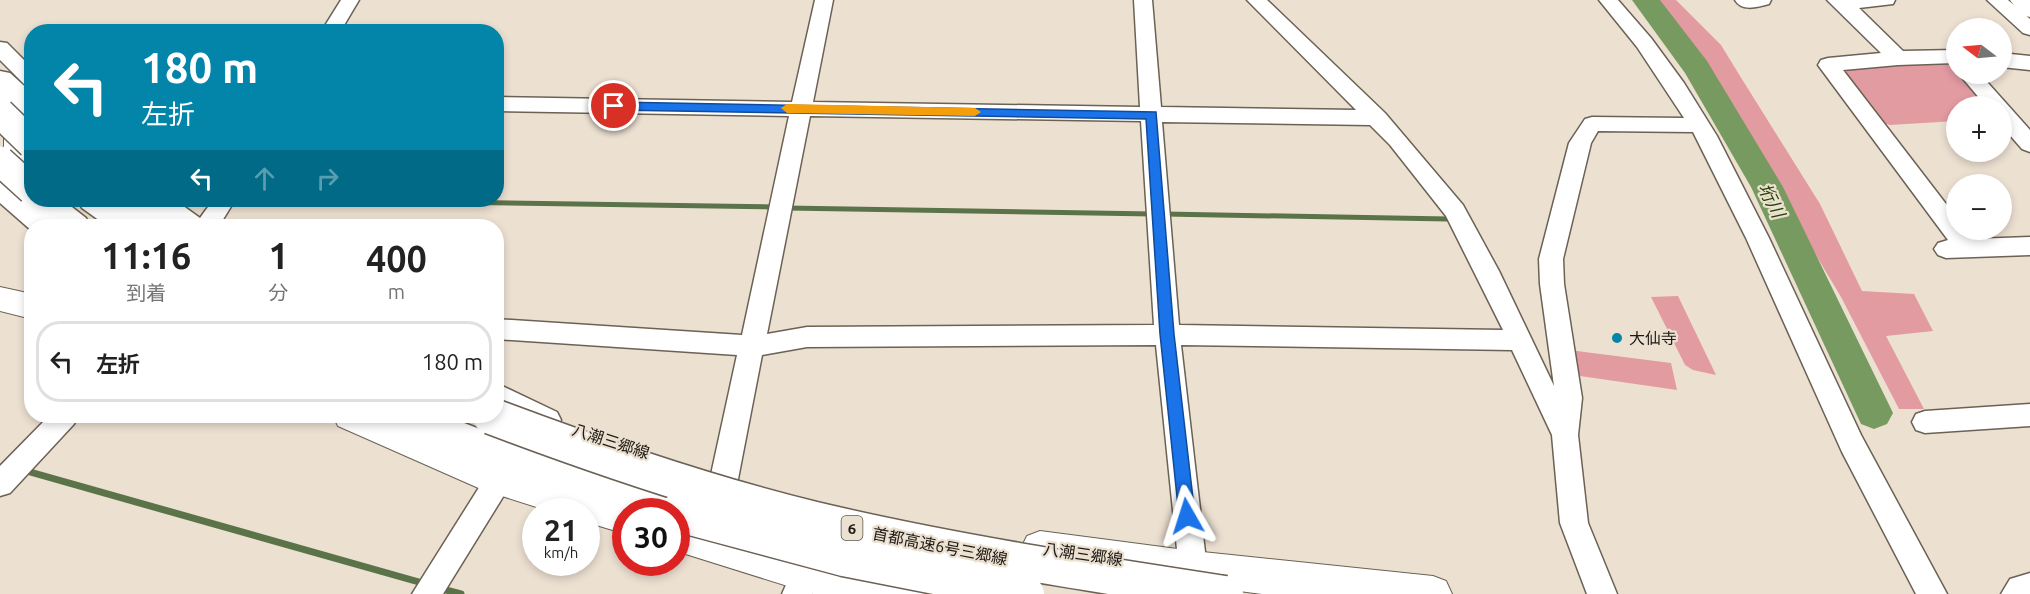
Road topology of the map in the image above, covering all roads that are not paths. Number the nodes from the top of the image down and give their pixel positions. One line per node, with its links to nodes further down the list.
1 (350, 0): 12 (street)
2 (824, 0): 25 (street)
3 (1143, 0): 27 (street)
4 (1256, 0): 28 (street)
5 (1608, 0): 30 (street)
6 (1744, 0): 7 (street)
7 (1762, 0)
8 (1886, 0): 10 (street)
9 (1996, 0): 11 (street)
10 (1840, 2): 15 (street)
11 (2028, 10)
12 (335, 24)
13 (0, 48): 18 (street)
14 (1946, 57): 15 (street)
15 (1898, 58): 48 (street)
16 (2012, 61): 17 (street)
17 (2030, 63)
18 (24, 72)
19 (0, 80): 23 (highway)
20 (1978, 84): 22 (street)
21 (0, 96): 34 (main road)
22 (1988, 96)
23 (24, 102)
24 (504, 104): 25 (street)
25 (801, 109): 27 (street); 54 (street)
26 (0, 112): 31 (highway, bridge)
27 (1152, 115): 28 (street); 52 (street)
28 (1378, 118): 53 (street)
29 (2012, 124): 32 (street)
30 (1699, 125): 64 (street); 83 (street)
31 (24, 136)
32 (2030, 144)
33 (0, 160): 35 (highway, bridge)
34 (0, 179)
35 (24, 182)
36 (0, 185): 37 (highway)
37 (24, 206)
38 (25, 207): 43 (highway)
39 (51, 207): 44 (highway)
40 (102, 207): 45 (highway)
41 (140, 207): 46 (highway)
42 (169, 207): 47 (street)
43 (38, 219)
44 (66, 219)
45 (119, 219)
46 (157, 219)
47 (185, 219)
48 (2030, 246)
49 (0, 299): 50 (main road)
50 (24, 305)
51 (504, 330): 54 (street)
52 (1167, 334): 53 (street); 54 (street); 73 (street)
53 (1521, 340): 64 (street)
54 (754, 346): 66 (street)
55 (504, 398): 58 (street)
56 (504, 412): 58 (main road, 八潮三郷線)
57 (2030, 415): 60 (street)
58 (548, 420): 66 (main road, 八潮三郷線)
59 (504, 421): 80 (highway, 首都高速6号三郷線 / 6, bridge)
60 (1925, 422)
61 (58, 423): 67 (street)
62 (366, 423): 65 (main road)
63 (424, 423): 68 (highway)
64 (1565, 435): 82 (street)
65 (500, 478): 69 (main road); 76 (street)
66 (724, 478): 71 (main road, 八潮三郷線)
67 (0, 484)
68 (631, 498)
69 (612, 514)
70 (690, 517): 79 (highway, 首都高速6号三郷線 / 6, bridge)
71 (968, 538): 73 (main road, 八潮三郷線); 78 (street)
72 (690, 540): 74 (main road)
73 (1193, 569): 81 (main road, 八潮三郷線)
74 (801, 584): 77 (main road)
75 (2030, 587): 84 (street)
76 (427, 594)
77 (907, 594)
78 (949, 594)
79 (1026, 594)
80 (1225, 594)
81 (1432, 594)
82 (1602, 594)
83 (1932, 594)
84 (2016, 594)

